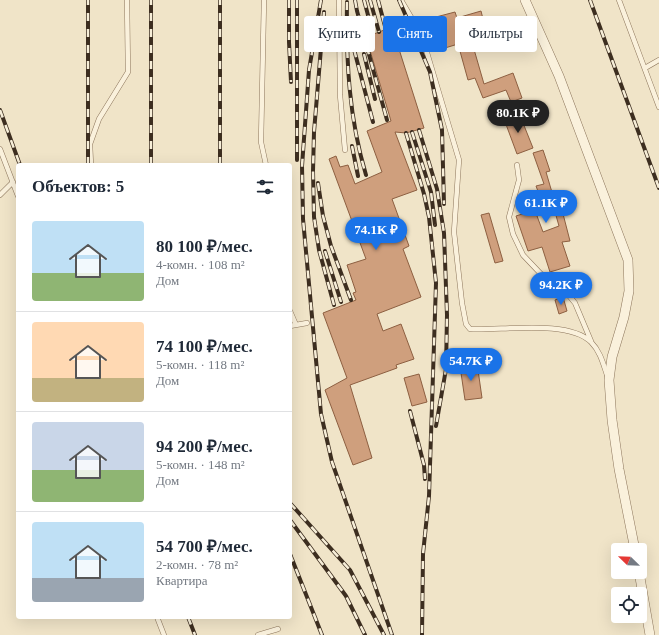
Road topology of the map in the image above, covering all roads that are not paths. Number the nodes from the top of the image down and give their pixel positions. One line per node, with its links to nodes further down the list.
1 (127, 0): 12 (lane)
2 (264, 0): 13 (lane)
3 (339, 0): 11 (lane)
4 (401, 0): 22 (lane)
5 (525, 0): 23 (street)
6 (619, 0): 8 (lane)
7 (659, 60): 8 (lane)
8 (645, 68): 9 (lane)
9 (659, 107)
10 (0, 149): 15 (lane)
11 (345, 150)
12 (91, 163)
13 (266, 163)
14 (517, 165): 22 (lane)
15 (13, 182): 16 (lane); 17 (lane)
16 (16, 190)
17 (0, 195)
18 (292, 316): 20 (lane)
19 (307, 323): 20 (lane)
20 (296, 325): 21 (lane)
21 (292, 326)
22 (591, 341): 23 (lane)
23 (609, 380): 24 (street)
24 (634, 543)
25 (640, 579): 30 (street)
26 (159, 619): 28 (lane)
27 (278, 630): 29 (lane)
28 (164, 635)
29 (258, 635)
30 (650, 635)

